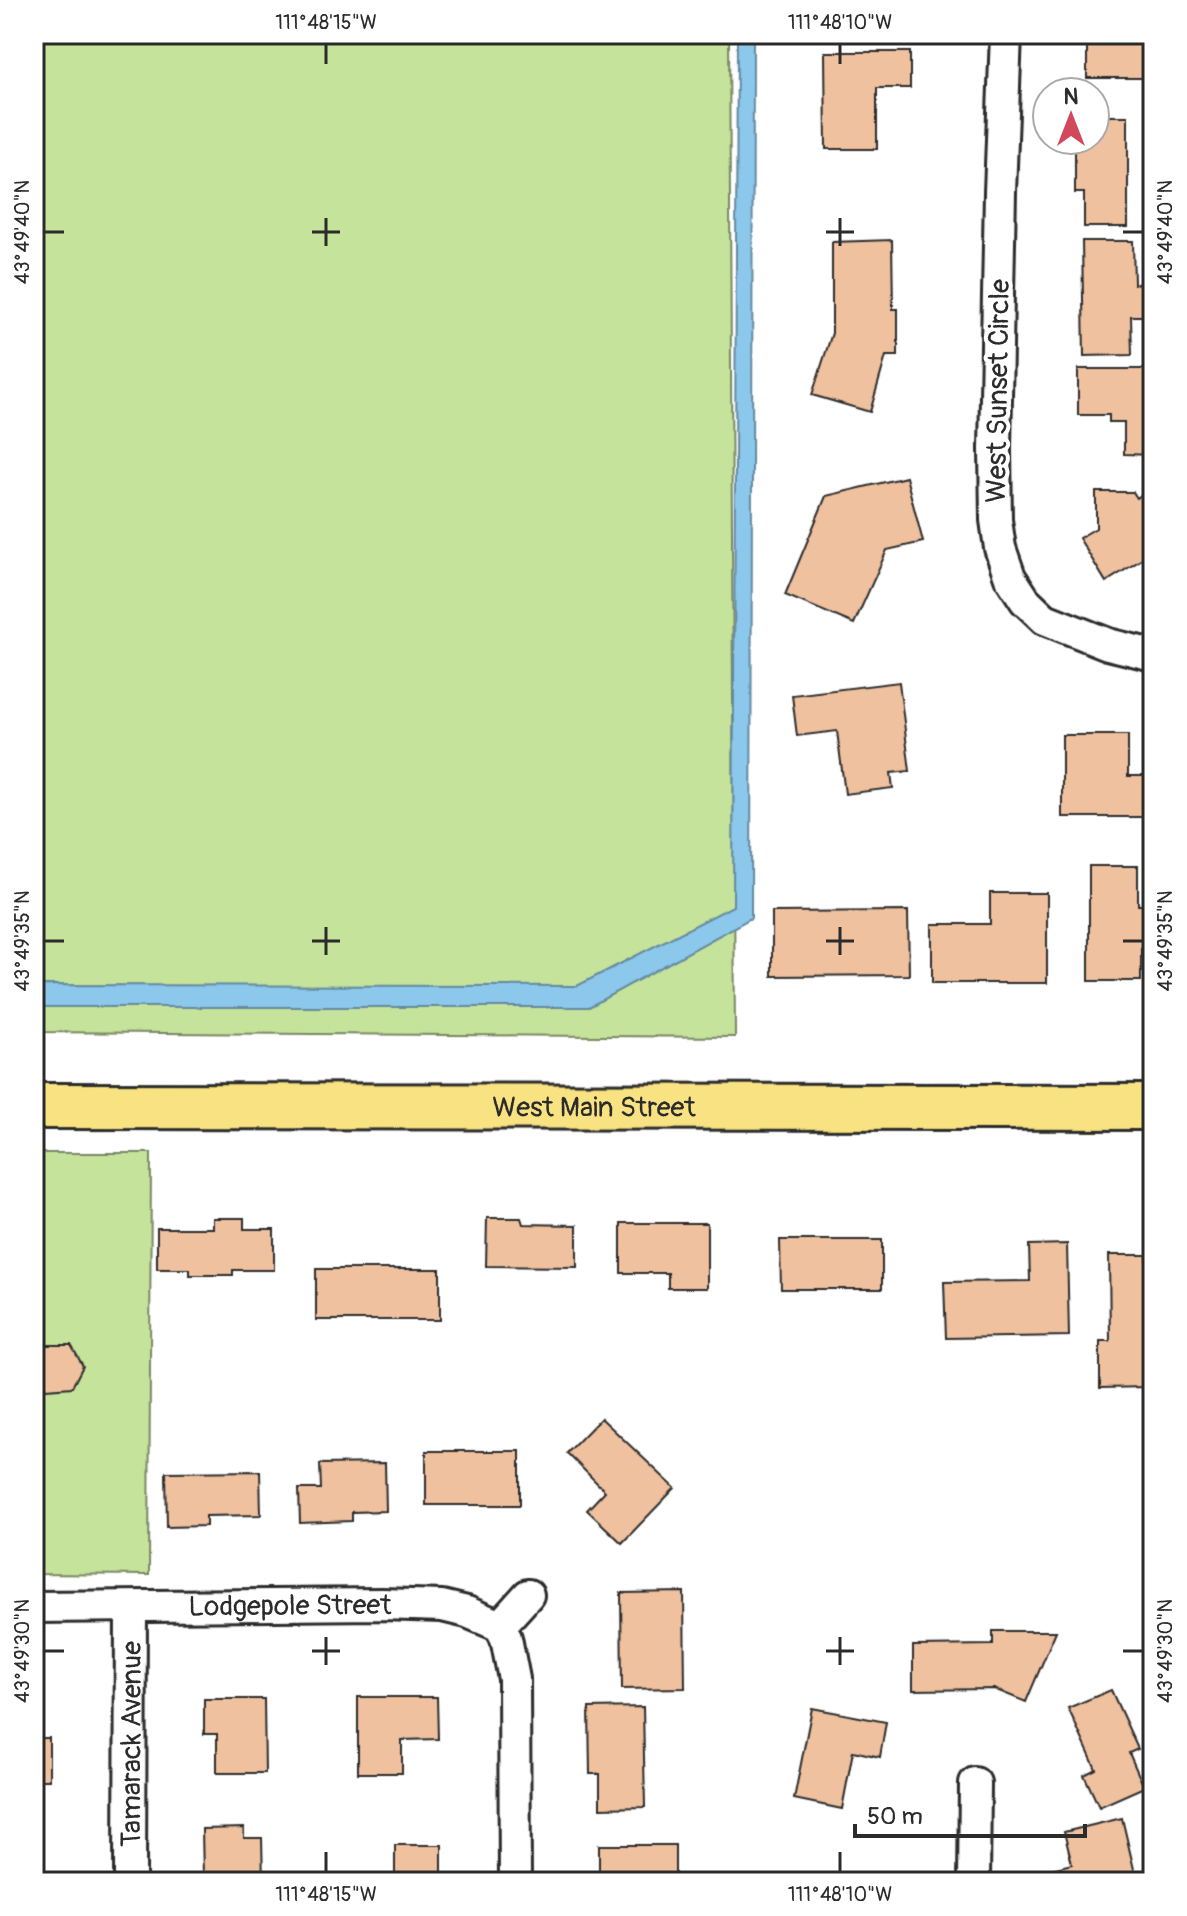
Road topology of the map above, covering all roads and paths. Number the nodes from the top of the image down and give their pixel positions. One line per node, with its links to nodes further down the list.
1 (1006, 34): 2 (street, West Sunset Circle)
2 (1153, 655)
3 (34, 1106): 4 (main road, West Main Street)
4 (1153, 1107)
5 (528, 1595): 8 (street)
6 (34, 1607): 7 (street, Lodgepole Street)
7 (131, 1607): 8 (street, Lodgepole Street); 10 (street, Tamarack Avenue)
8 (500, 1626): 11 (street)
9 (975, 1783): 12 (street)
10 (130, 1882)
11 (515, 1882)
12 (974, 1882)

